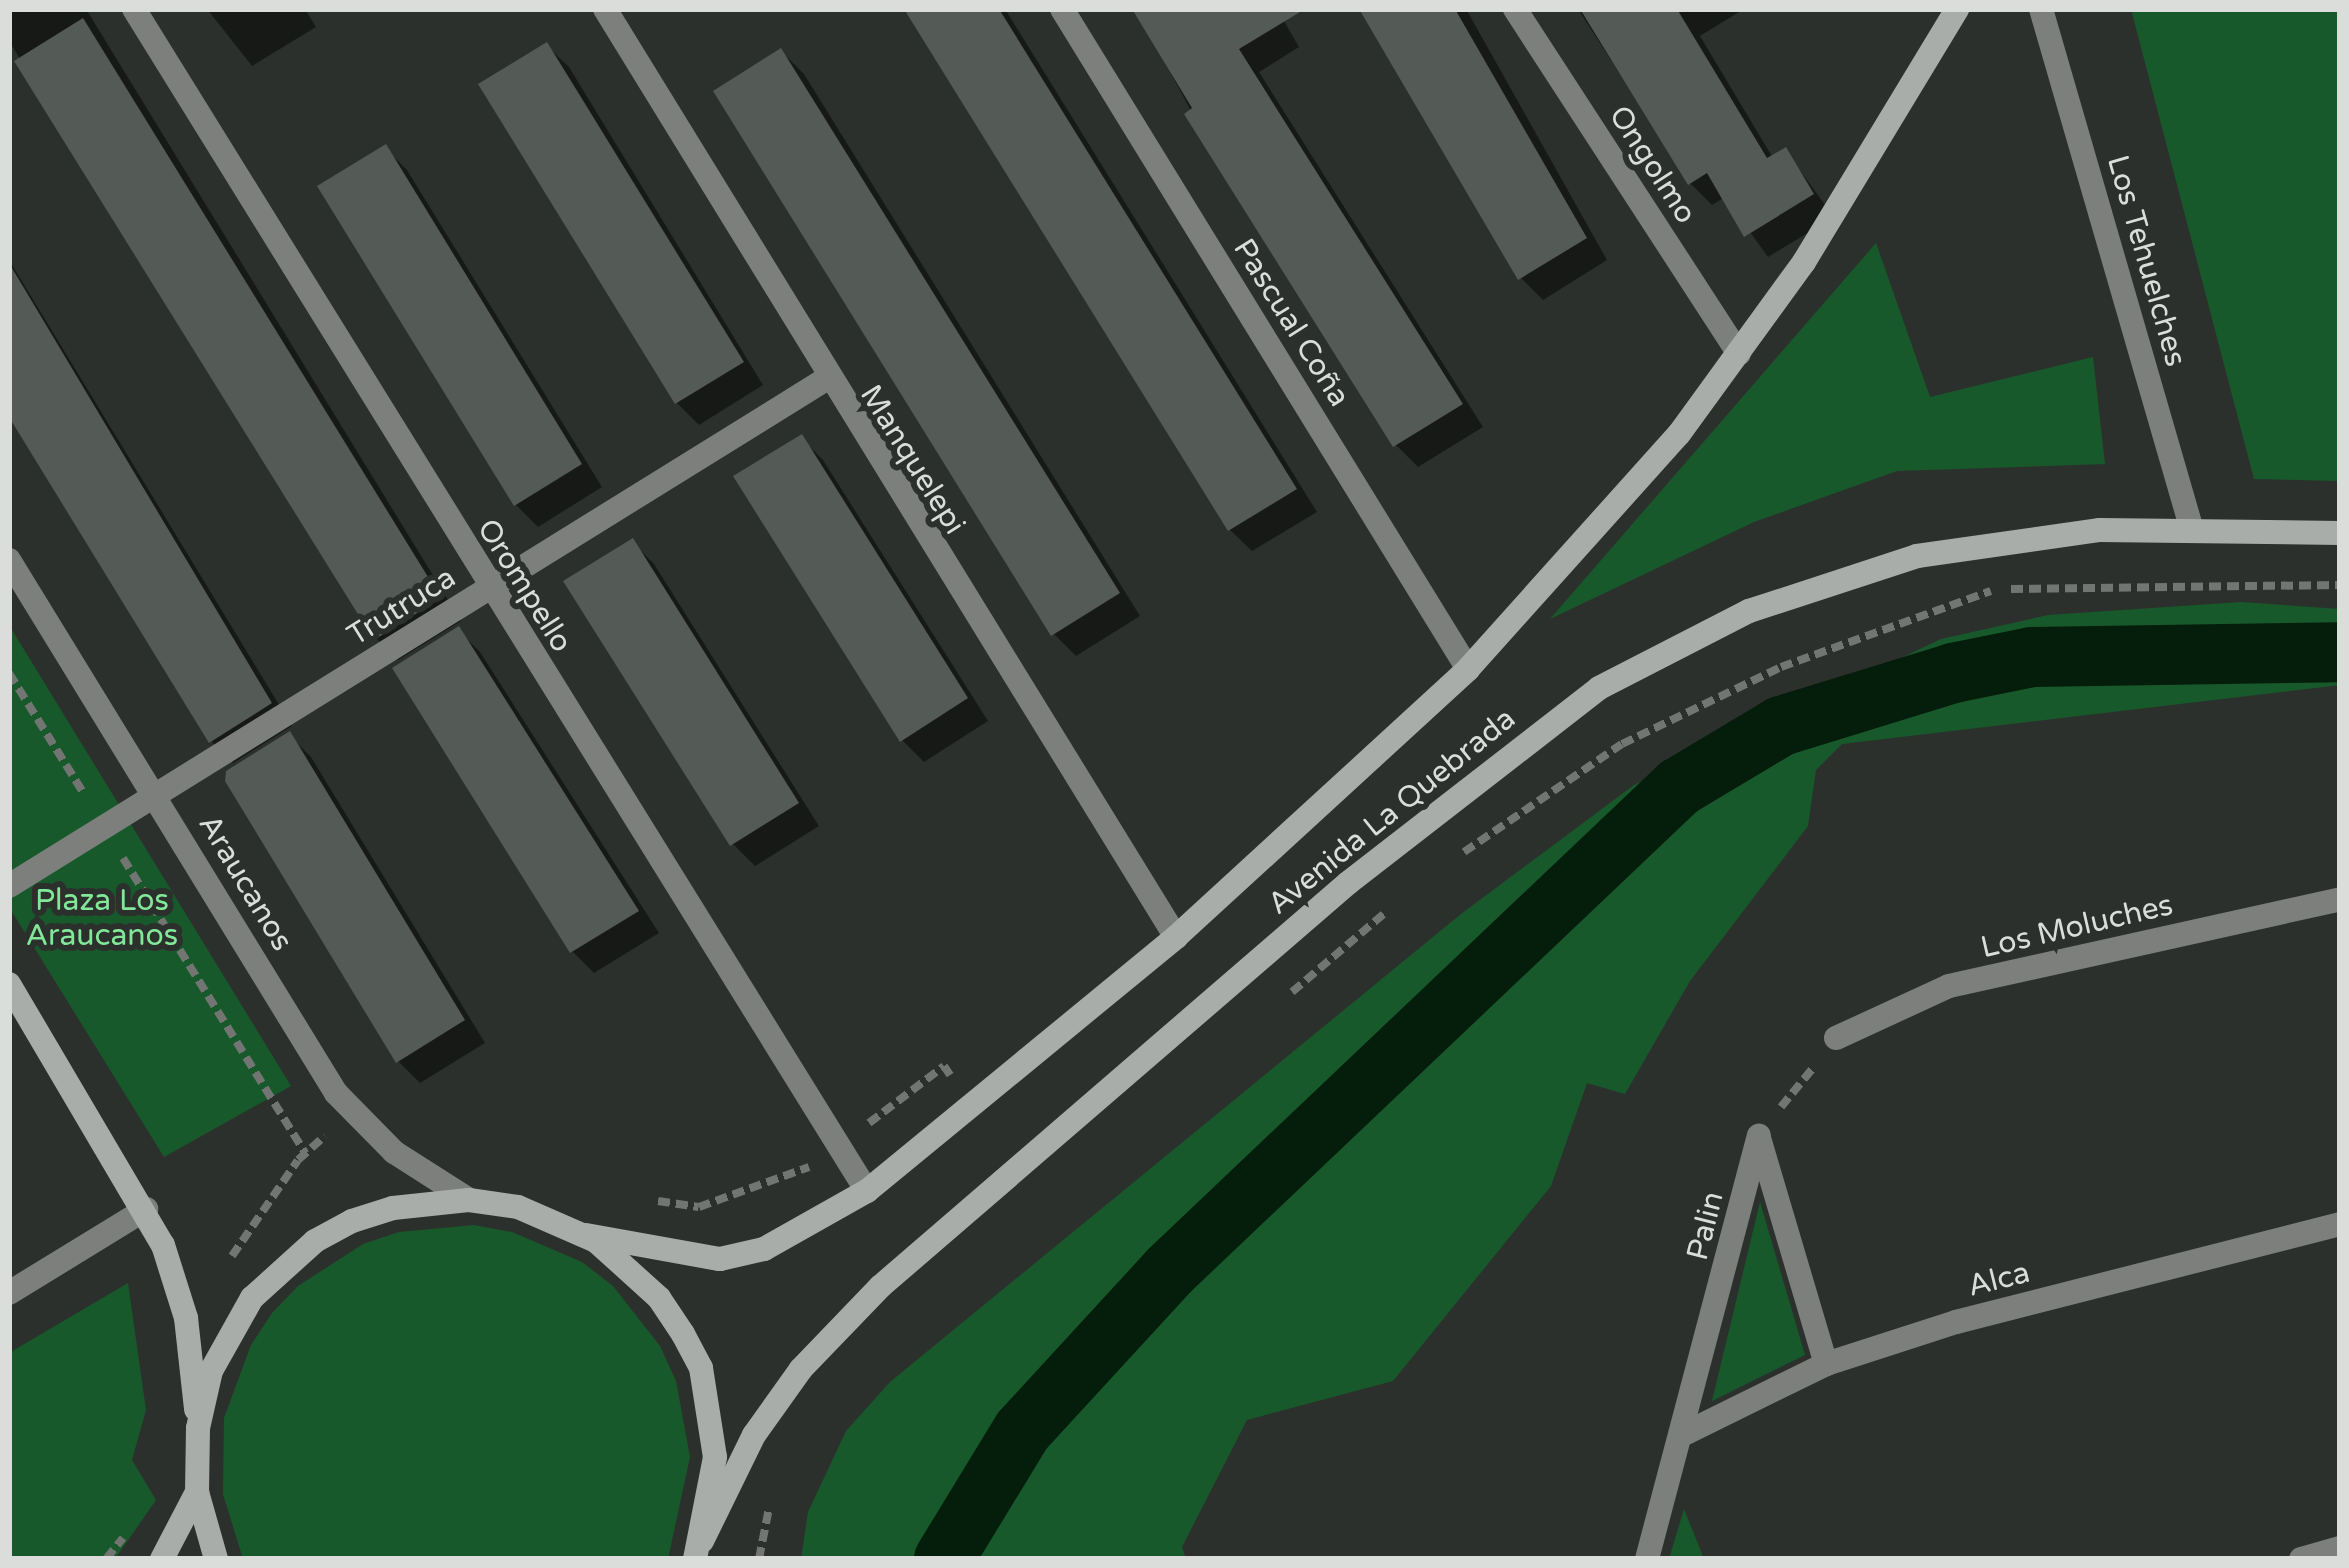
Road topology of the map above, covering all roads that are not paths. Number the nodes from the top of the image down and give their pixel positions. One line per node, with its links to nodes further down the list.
1 (134, 9): 12 (street, Orompello)
2 (605, 9): 8 (street, Manquelepi)
3 (1062, 9): 13 (street, Pascual Coña)
4 (1515, 9): 7 (street, Ongolmo)
5 (1957, 9): 7 (main road, Avenida La Quebrada)
6 (2041, 9): 9 (street, Los Tehuelches)
7 (1739, 354): 13 (main road, Avenida La Quebrada)
8 (826, 379): 12 (street, Trutruca); 17 (street, Manquelepi)
9 (2192, 530): 10 (main road, Avenida La Quebrada); 31 (main road, Avenida La Quebrada)
10 (2340, 533)
11 (9, 560): 14 (street, Araucanos)
12 (490, 588): 14 (street, Trutruca); 20 (street, Orompello)
13 (1468, 668): 17 (main road, Avenida La Quebrada)
14 (155, 794): 15 (street, Trutruca); 21 (street, Araucanos)
15 (9, 886)
16 (2340, 899): 19 (street, Los Moluches)
17 (1176, 937): 20 (main road, Avenida La Quebrada)
18 (9, 984): 22 (main road)
19 (1836, 1038)
20 (868, 1191): 24 (main road, Avenida La Quebrada)
21 (469, 1200): 24 (main road); 27 (main road)
22 (146, 1209): 25 (street); 27 (main road)
23 (2340, 1224): 26 (street, Alca)
24 (586, 1235): 31 (main road)
25 (9, 1293)
26 (1826, 1364): 28 (street, Alca); 28 (street, Palin)
27 (198, 1428): 29 (main road)
28 (1686, 1433): 34 (street, Palin)
29 (197, 1492): 32 (main road); 33 (main road)
30 (2340, 1548): 35 (street)
31 (698, 1550)
32 (162, 1559)
33 (216, 1559)
34 (1647, 1559)
35 (2301, 1559)

